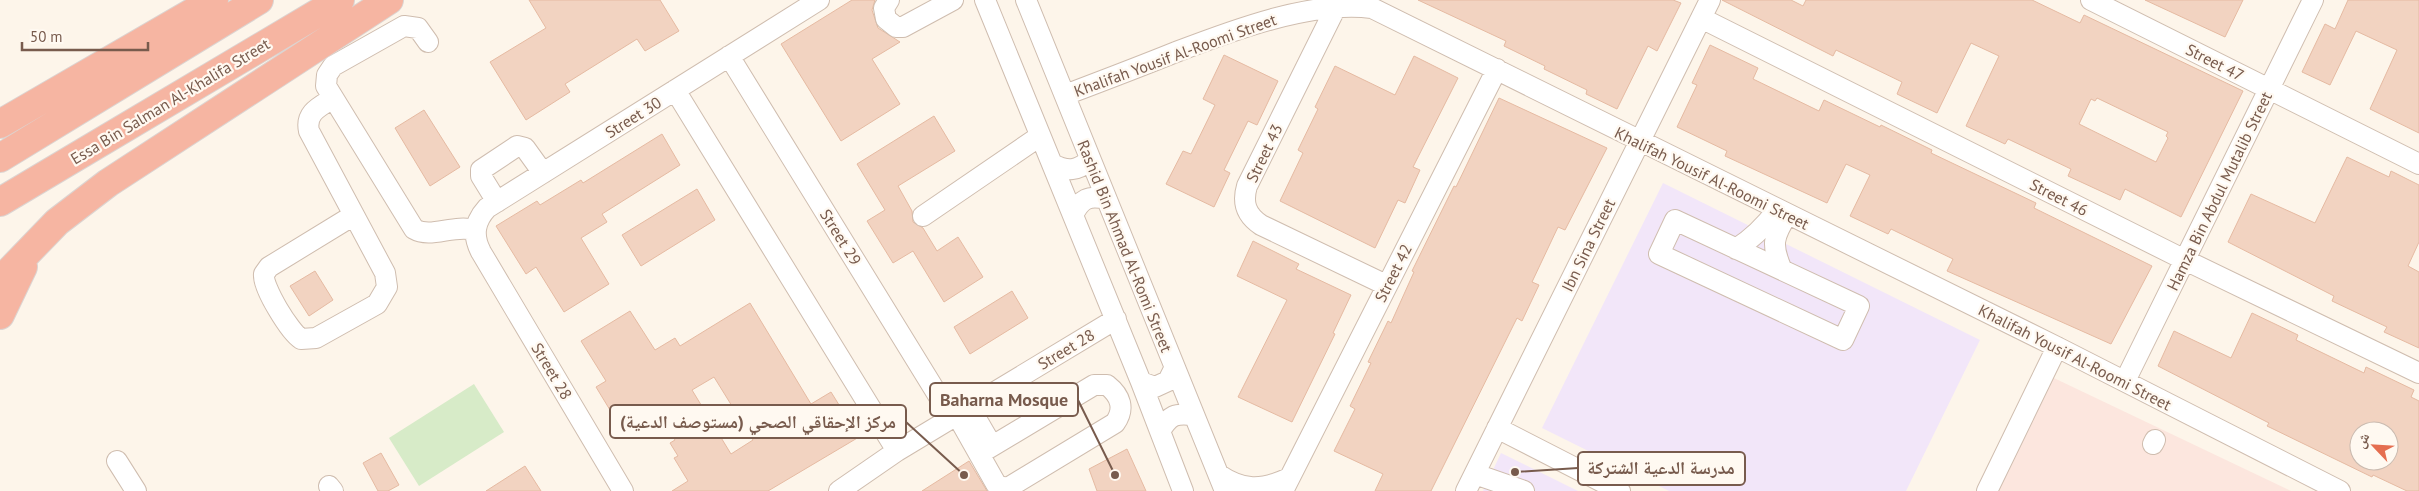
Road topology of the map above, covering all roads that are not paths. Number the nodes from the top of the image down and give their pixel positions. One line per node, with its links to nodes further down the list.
1 (214, 0): 23 (highway)
2 (258, 0): 26 (highway)
3 (340, 0): 32 (highway, Essa Bin Salman Al-Khalifa Street)
4 (389, 0): 38 (highway)
5 (819, 0): 17 (street, Street 30)
6 (889, 0): 7 (street)
7 (953, 0)
8 (985, 0): 24 (street)
9 (1026, 0): 21 (street, Rashid Bin Ahmad Al-Romi Street)
10 (1710, 0): 15 (street, Ibn Sina Street)
11 (2091, 0): 19 (street, Street 47)
12 (2314, 0): 19 (street, Hamza Bin Abdul Mutalib Street)
13 (1382, 5): 14 (street, Khalifah Yousif Al-Roomi Street); 18 (street, Khalifah Yousif Al-Roomi Street)
14 (1336, 7): 21 (street, Khalifah Yousif Al-Roomi Street); 45 (street, Street 43)
15 (1701, 18): 25 (street, Ibn Sina Street); 42 (street, Street 46)
16 (428, 42): 22 (street)
17 (729, 56): 20 (street, Street 30); 53 (street, Street 29)
18 (1497, 69): 25 (street, Khalifah Yousif Al-Roomi Street); 45 (street, Street 42)
19 (2269, 89): 29 (street, Street 47); 42 (street, Hamza Bin Abdul Mutalib Street)
20 (675, 90): 30 (street, Street 30); 58 (street)
21 (1065, 96): 27 (street, Rashid Bin Ahmad Al-Romi Street)
22 (332, 99): 35 (street); 39 (street)
23 (0, 124)
24 (1040, 136): 28 (street); 37 (street)
25 (1639, 142): 34 (street, Khalifah Yousif Al-Roomi Street); 55 (street, Ibn Sina Street)
26 (0, 158)
27 (1090, 160): 28 (street); 31 (street, Rashid Bin Ahmad Al-Romi Street)
28 (1052, 164): 36 (street)
29 (2419, 164)
30 (543, 172): 33 (street, Street 30); 33 (street)
31 (1106, 198): 36 (street); 49 (street, Rashid Bin Ahmad Al-Romi Street)
32 (0, 202)
33 (497, 202): 39 (street, Street 30)
34 (1782, 213): 40 (street); 43 (street); 48 (street, Khalifah Yousif Al-Roomi Street)
35 (354, 215): 35 (street)
36 (1073, 215): 47 (street)
37 (923, 216)
38 (57, 222): 41 (highway); 44 (highway); 46 (highway)
39 (475, 230): 64 (street, Street 28)
40 (1736, 249): 43 (street); 43 (street)
41 (0, 258)
42 (2185, 260): 50 (street, Street 46); 51 (street, Hamza Bin Abdul Mutalib Street)
43 (1782, 270)
44 (0, 281)
45 (1386, 285): 62 (street, Street 42)
46 (0, 315)
47 (1116, 319): 52 (street); 53 (street, Street 28)
48 (2057, 347): 51 (street, Khalifah Yousif Al-Roomi Street); 69 (street)
49 (1174, 369): 52 (street); 54 (street, Rashid Bin Ahmad Al-Romi Street)
50 (2419, 373)
51 (2125, 381): 70 (street, Khalifah Yousif Al-Roomi Street)
52 (1141, 382): 56 (street)
53 (960, 414): 57 (street, Street 29); 58 (street, Street 28)
54 (1193, 415): 56 (street); 60 (street, Rashid Bin Ahmad Al-Romi Street)
55 (1498, 428): 61 (street, Ibn Sina Street); 68 (street)
56 (1160, 431): 66 (street)
57 (986, 450): 57 (street, Street 29)
58 (898, 451): 65 (street, Street 28)
59 (116, 461): 63 (street)
60 (1222, 482): 62 (street, Street 42)
61 (1470, 482): 67 (street)
62 (1286, 485)
63 (136, 491)
64 (623, 491)
65 (839, 491)
66 (1183, 491)
67 (1524, 491)
68 (1620, 491)
69 (1987, 491)
70 (2340, 491)

